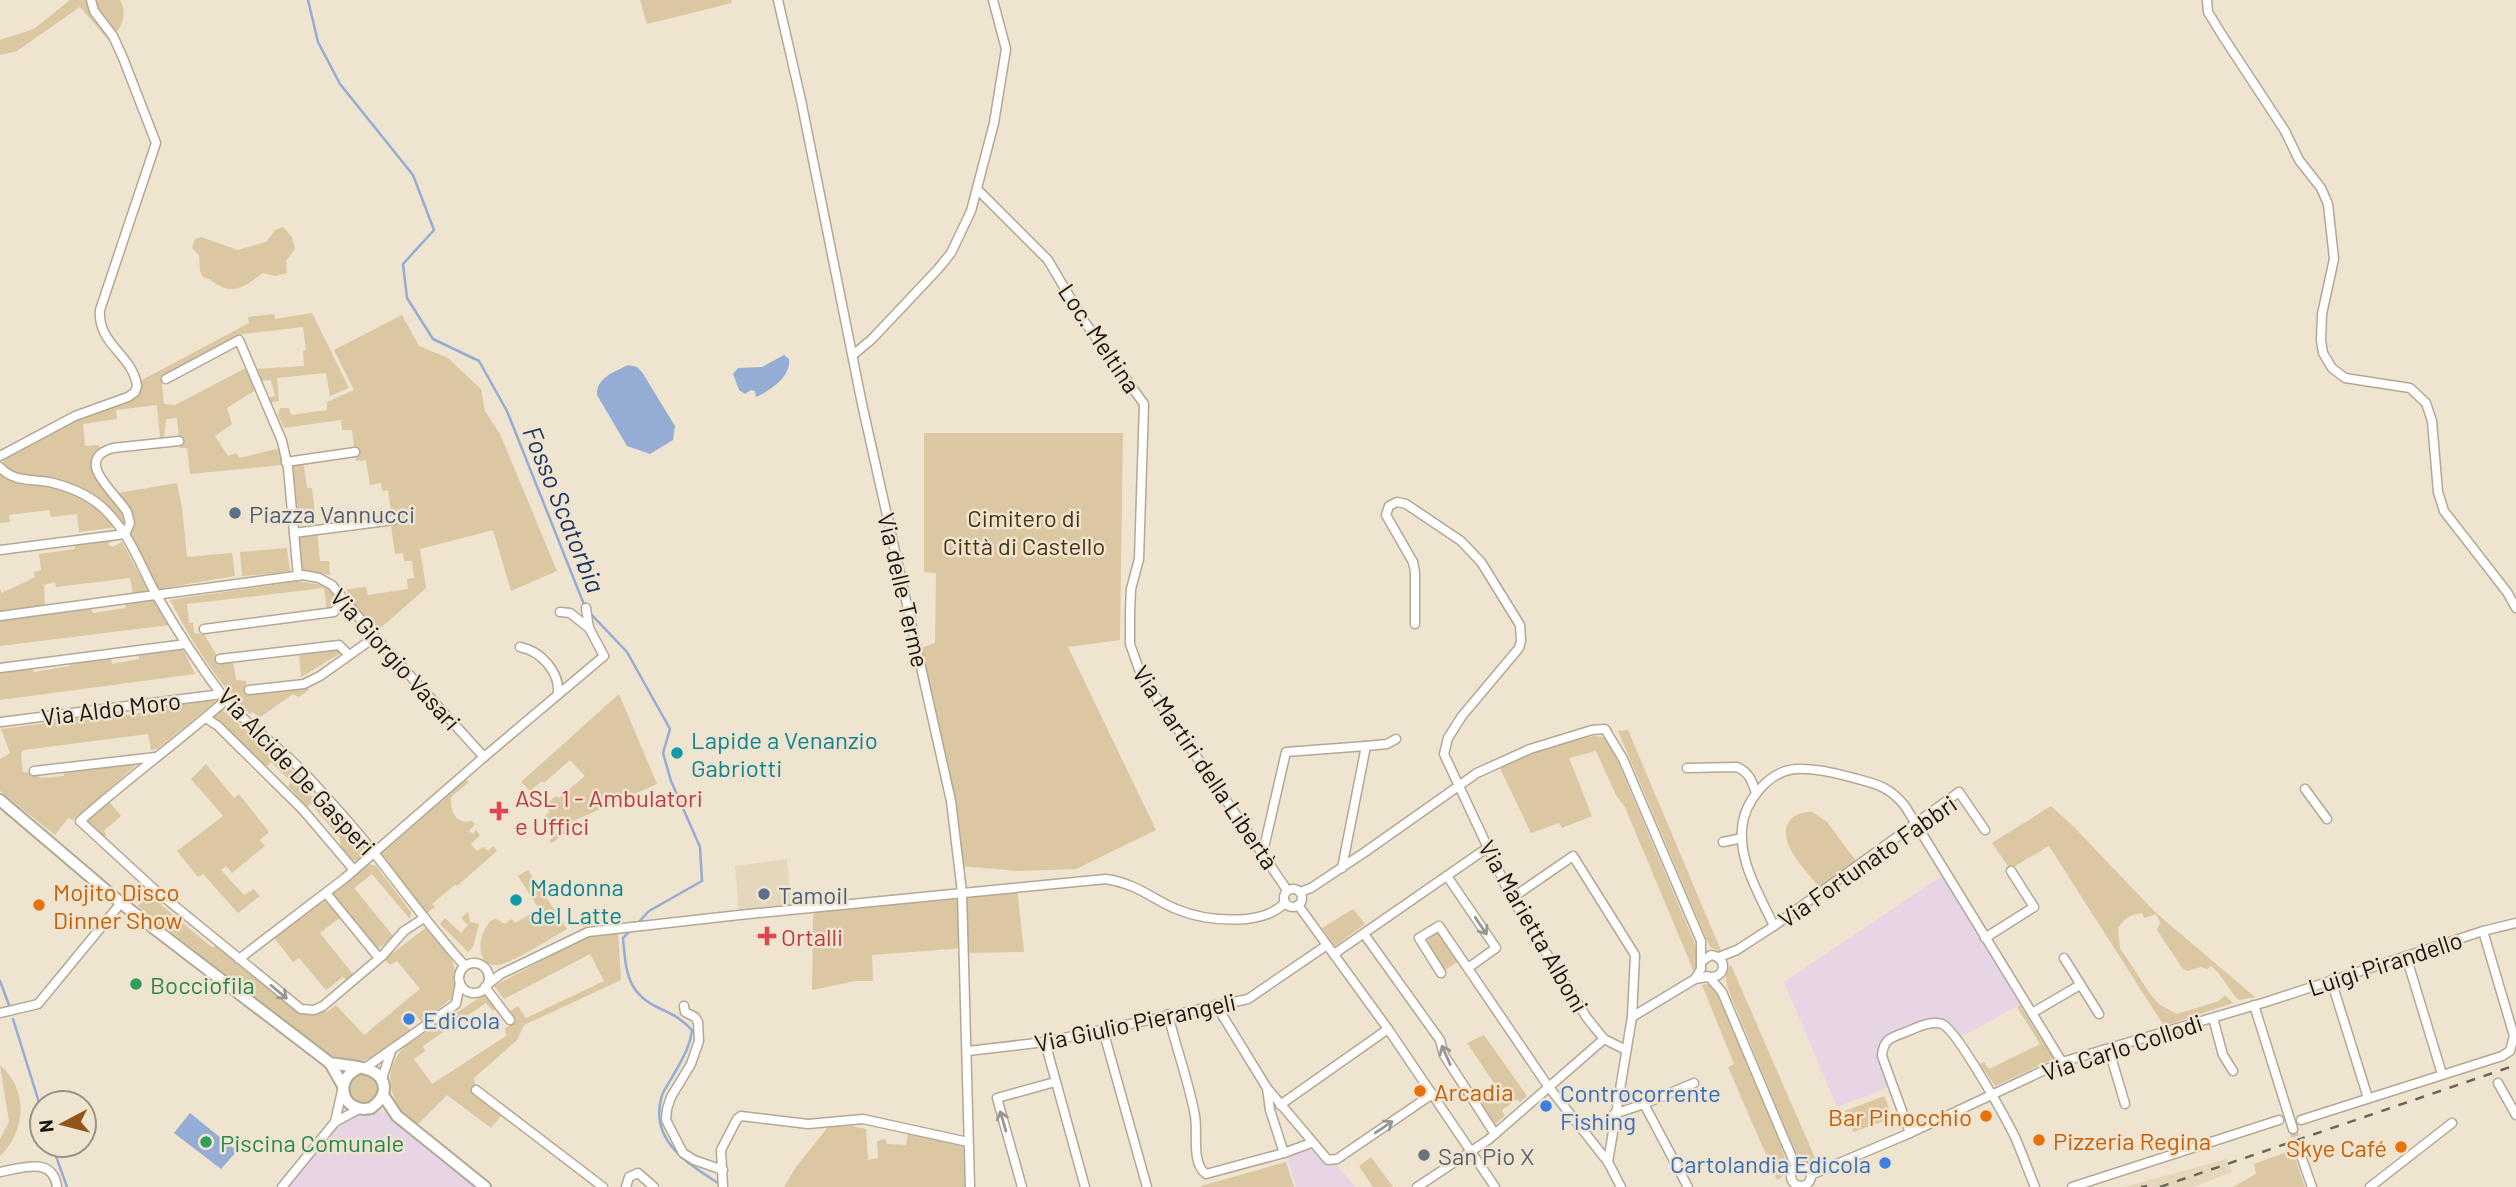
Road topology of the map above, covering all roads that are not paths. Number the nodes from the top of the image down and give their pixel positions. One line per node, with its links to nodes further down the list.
1 (91, 0): 10 (street)
2 (778, 0): 6 (street, Via delle Terme)
3 (993, 0): 5 (street)
4 (2207, 0): 22 (street)
5 (978, 190): 6 (street); 17 (street, Loc. Meltina)
6 (853, 355): 62 (street, Via delle Terme)
7 (166, 379): 11 (street)
8 (179, 441): 15 (street, Via Alcide De Gasperi)
9 (355, 453): 11 (street)
10 (0, 456)
11 (286, 462): 14 (street)
12 (0, 467): 15 (street)
13 (394, 520): 14 (street)
14 (294, 533): 18 (street)
15 (125, 534): 16 (street); 19 (street, Via Alcide De Gasperi)
16 (0, 550)
17 (1139, 559): 56 (street, Via Martiri della Libertà)
18 (298, 576): 19 (street, Via Giorgio Vasari); 20 (street, Via Giorgio Vasari)
19 (157, 596): 24 (street, Via Giorgio Vasari); 29 (street, Via Alcide De Gasperi)
20 (344, 600): 27 (street); 28 (street, Via Giorgio Vasari)
21 (586, 608): 26 (street)
22 (2516, 608)
23 (560, 612): 26 (street)
24 (0, 616)
25 (1415, 624): 45 (street)
26 (589, 628): 35 (street)
27 (204, 629)
28 (375, 636): 31 (street); 42 (street, Via Giorgio Vasari)
29 (186, 644): 33 (street); 36 (street, Via Alcide De Gasperi)
30 (520, 647): 35 (street)
31 (348, 654): 32 (street); 34 (street)
32 (220, 659)
33 (0, 668)
34 (249, 690)
35 (558, 694): 42 (street)
36 (224, 697): 37 (street); 38 (street, Via Aldo Moro); 55 (street, Via Alcide De Gasperi)
37 (206, 718): 41 (street); 58 (street)
38 (1, 722)
39 (1396, 739): 40 (street)
40 (1366, 746): 56 (street); 57 (street)
41 (159, 757): 44 (street); 83 (street)
42 (484, 757): 55 (street)
43 (1687, 768): 47 (street)
44 (34, 771)
45 (1460, 787): 54 (street, Via Marietta Alboni); 57 (street); 75 (street)
46 (2305, 789): 49 (street)
47 (1756, 793): 50 (street); 52 (street)
48 (0, 800): 66 (main road)
49 (2327, 819)
50 (1916, 824): 51 (street, Via Fortunato Fabbri); 71 (street, Via Fortunato Fabbri); 74 (street)
51 (1985, 830)
52 (1742, 838): 53 (street); 71 (street)
53 (1723, 842)
54 (1487, 848): 60 (street); 65 (street, Via Marietta Alboni)
55 (374, 852): 58 (street); 69 (street, Via Alcide De Gasperi)
56 (1263, 852): 61 (street, Via Martiri della Libertà)
57 (1342, 867): 63 (street)
58 (354, 870): 64 (street)
59 (2011, 871): 74 (street)
60 (1447, 876): 73 (street); 87 (street, one-way to 87)
61 (1287, 890): 63 (street); 67 (street)
62 (962, 892): 67 (street); 90 (street); 117 (street, Via delle Terme)
63 (1300, 892): 68 (street)
64 (326, 893): 81 (street); 83 (street)
65 (1512, 898): 107 (street); 112 (street, Via Marietta Alboni)
66 (121, 903): 103 (street); 119 (main road)
67 (1285, 903): 68 (street)
68 (1298, 905): 76 (street)
69 (424, 918): 81 (street); 85 (street, Via Alcide De Gasperi)
70 (2516, 923): 72 (street, Luigi Pirandello)
71 (1774, 926): 77 (street, Via Fortunato Fabbri)
72 (2483, 931): 80 (street, Luigi Pirandello); 122 (street)
73 (1364, 934): 78 (street); 149 (street, one-way to 73)
74 (1985, 938): 104 (street)
75 (1701, 941): 79 (street); 84 (street)
76 (1327, 945): 78 (street); 100 (street, Via Giulio Pierangeli)
77 (1737, 950): 79 (street, Via Fortunato Fabbri); 88 (street, Via Fortunato Fabbri)
78 (1334, 954): 110 (street)
79 (1717, 956): 84 (street); 88 (street)
80 (2406, 956): 93 (street, Luigi Pirandello); 122 (street)
81 (379, 958): 83 (street, one-way to 81)
82 (2064, 958): 95 (street)
83 (239, 959)
84 (1702, 965): 91 (street); 92 (street)
85 (466, 966): 86 (street); 94 (street)
86 (485, 968): 90 (street); 96 (street)
87 (1468, 968): 89 (street); 127 (street)
88 (1723, 970): 91 (street); 97 (street)
89 (1441, 973)
90 (501, 974): 96 (street)
91 (1709, 977): 92 (street); 97 (street)
92 (1695, 979): 107 (street)
93 (2331, 980): 101 (street, Luigi Pirandello); 134 (street)
94 (460, 983): 98 (street); 99 (street)
95 (2080, 985): 104 (street); 106 (street)
96 (487, 986): 98 (street); 109 (street)
97 (1722, 992): 156 (street)
98 (471, 993): 99 (street)
99 (456, 1003): 116 (street)
100 (1216, 1005): 105 (street, Via Giulio Pierangeli); 129 (street)
101 (2254, 1005): 108 (street, Via Carlo Collodi); 147 (street)
102 (684, 1006): 159 (street)
103 (0, 1013)
104 (2032, 1013): 118 (street)
105 (1168, 1014): 111 (street, Via Giulio Pierangeli); 153 (street)
106 (2099, 1014)
107 (1632, 1017): 114 (street)
108 (2213, 1018): 115 (street, Via Carlo Collodi); 121 (street)
109 (510, 1020)
110 (1388, 1029): 132 (street); 137 (street)
111 (1103, 1030): 113 (street, Via Giulio Pierangeli); 170 (street)
112 (1604, 1039): 114 (street, Via Marietta Alboni); 127 (street)
113 (1045, 1042): 117 (street, Via Giulio Pierangeli); 124 (street)
114 (1626, 1049): 140 (street)
115 (2109, 1050): 118 (street, Via Carlo Collodi); 136 (street)
116 (391, 1051): 120 (street); 123 (street)
117 (968, 1051): 150 (street, Via delle Terme)
118 (2062, 1062): 133 (street, Via Carlo Collodi)
119 (330, 1063): 120 (main road); 128 (main road)
120 (361, 1068): 123 (main road); 128 (main road)
121 (2234, 1071)
122 (2442, 1074): 134 (street)
123 (382, 1079): 131 (main road)
124 (1055, 1082): 168 (street, one-way to 124); 169 (street)
125 (1694, 1083): 135 (street)
126 (2498, 1083): 141 (street)
127 (1548, 1086): 149 (street); 155 (street)
128 (342, 1088): 139 (main road); 145 (street)
129 (1267, 1088): 137 (street); 153 (street)
130 (476, 1090): 164 (street)
131 (383, 1095): 138 (main road); 142 (main road)
132 (1431, 1095): 151 (street, one-way to 132); 152 (street)
133 (1993, 1096): 148 (street, Via Carlo Collodi); 148 (street); 175 (street)
134 (2368, 1098): 144 (street)
135 (1644, 1104): 140 (street); 174 (street)
136 (2125, 1104)
137 (1280, 1105): 151 (street)
138 (371, 1108): 139 (main road); 142 (main road)
139 (359, 1109): 145 (street)
140 (1614, 1114): 155 (street)
141 (2516, 1115)
142 (397, 1116): 163 (main road)
143 (2279, 1120): 176 (street)
144 (2301, 1120)
145 (335, 1122): 162 (street)
146 (2452, 1123): 178 (street)
147 (2293, 1129)
148 (1910, 1133): 158 (street, Via Carlo Collodi)
149 (1495, 1134): 152 (street)
150 (968, 1142): 159 (street); 167 (street, Via delle Terme)
151 (1311, 1143): 153 (street)
152 (1471, 1150): 171 (street); 172 (street)
153 (1284, 1153)
154 (2300, 1153): 177 (street)
155 (1608, 1161): 173 (street)
156 (1796, 1167): 158 (street); 160 (street)
157 (0, 1172): 161 (street)
158 (1811, 1175): 160 (street)
159 (723, 1179)
160 (1804, 1186)
161 (57, 1187)
162 (282, 1187)
163 (485, 1187)
164 (603, 1187)
165 (626, 1187): 166 (street)
166 (654, 1187)
167 (970, 1187)
168 (1022, 1187)
169 (1085, 1187)
170 (1147, 1187)
171 (1418, 1187)
172 (1494, 1187)
173 (1621, 1187)
174 (1688, 1187)
175 (2035, 1187)
176 (2072, 1187)
177 (2312, 1187)
178 (2370, 1187)

